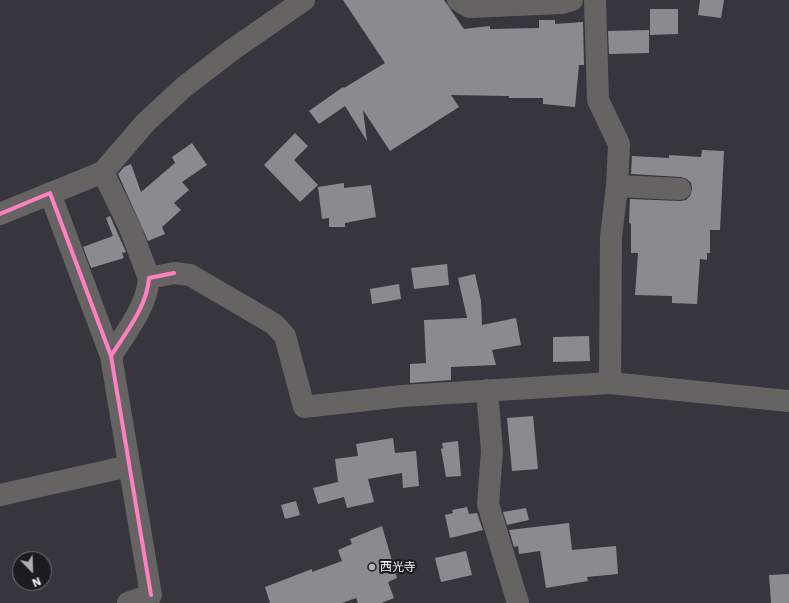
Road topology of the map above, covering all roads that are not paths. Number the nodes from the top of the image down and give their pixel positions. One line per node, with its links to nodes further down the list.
1 (304, 0): 5 (street)
2 (458, 0): 3 (street)
3 (572, 0)
4 (595, 0): 6 (street)
5 (102, 172): 8 (street); 10 (street)
6 (617, 186): 7 (street); 12 (street)
7 (680, 189)
8 (50, 193): 9 (street); 11 (street)
9 (0, 214)
10 (149, 278): 11 (street); 13 (street)
11 (111, 356): 15 (street)
12 (610, 383): 13 (street); 14 (street)
13 (488, 390): 18 (street)
14 (789, 401)
15 (129, 466): 16 (street); 17 (street)
16 (0, 495)
17 (128, 603)
18 (518, 603)

